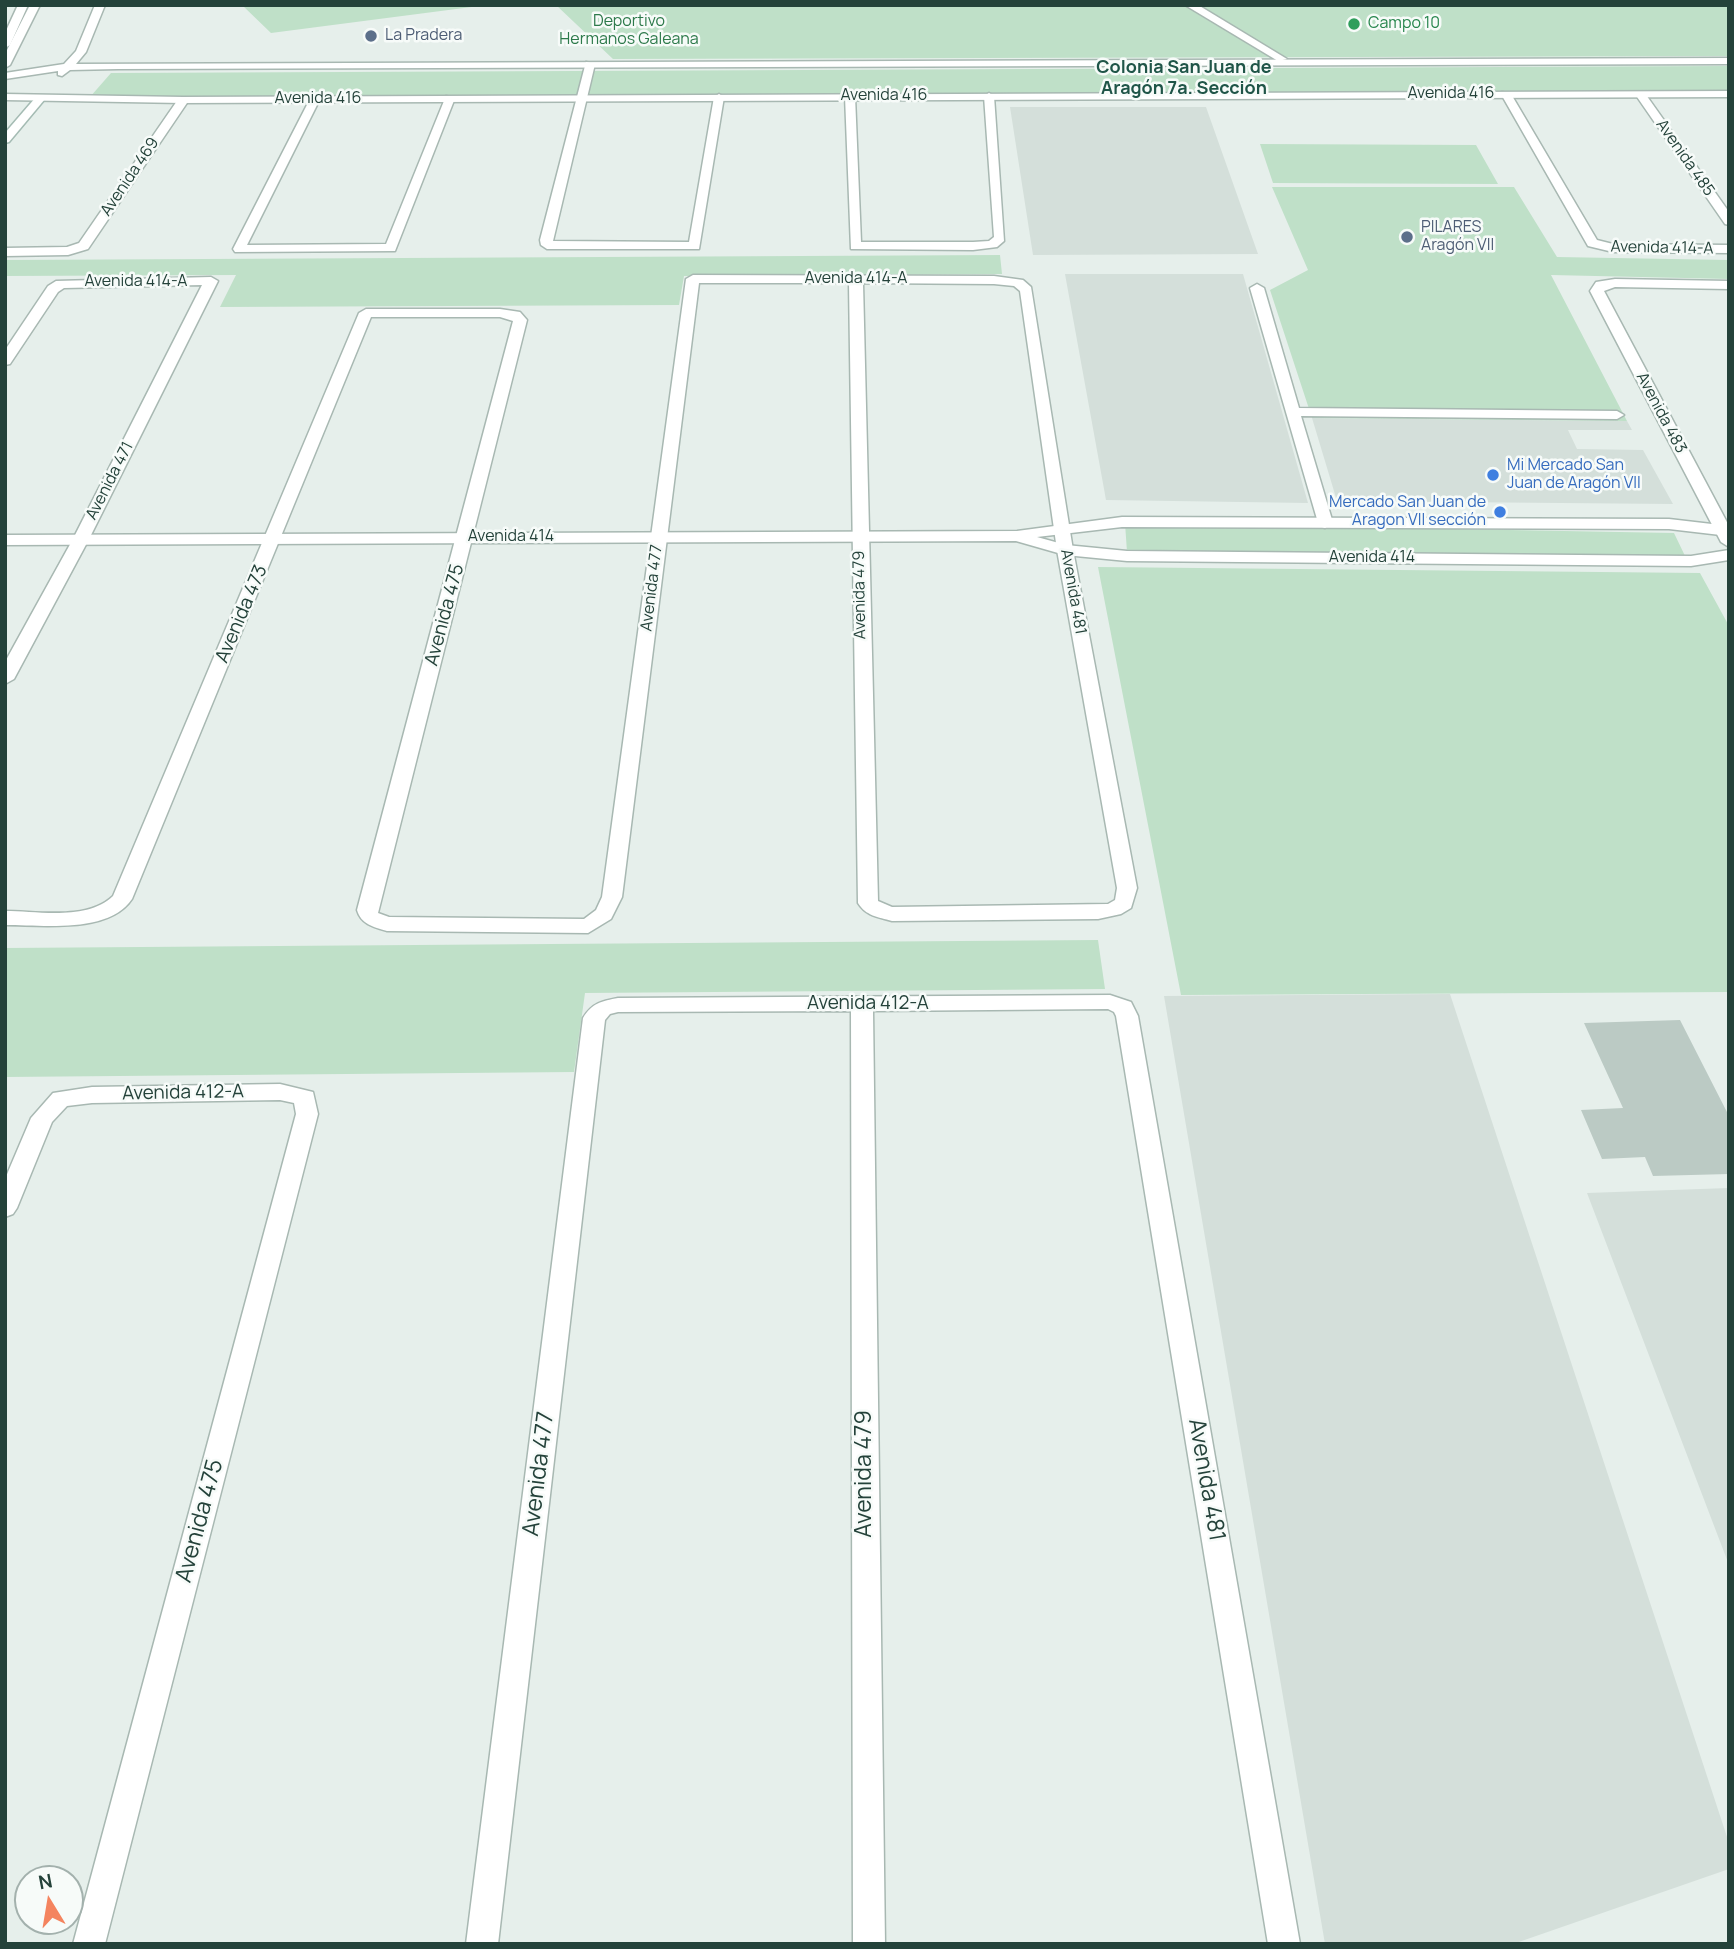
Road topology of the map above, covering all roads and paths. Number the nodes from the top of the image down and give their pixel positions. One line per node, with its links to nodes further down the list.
1 (23, 5): 5 (street)
2 (35, 5): 9 (street)
3 (100, 5): 11 (street)
4 (1190, 5): 6 (street)
5 (5, 45)
6 (1282, 59)
7 (1729, 61): 8 (street, Avenida 416)
8 (590, 64): 10 (street, Avenida 416); 23 (street)
9 (5, 65)
10 (273, 65): 11 (street, Avenida 416); 12 (street)
11 (66, 67): 13 (street, Avenida 416); 14 (street)
12 (292, 75)
13 (5, 76)
14 (57, 78)
15 (49, 88): 26 (street)
16 (283, 90): 27 (street)
17 (1506, 94): 18 (street, Avenida 416); 21 (street, Avenida 416); 32 (street, Avenida 414-A)
18 (1640, 94): 19 (street, Avenida 416); 31 (street, Avenida 485)
19 (1729, 94)
20 (850, 96): 21 (street, Avenida 416); 21 (street, Avenida 414-A); 24 (street, Avenida 416)
21 (989, 96)
22 (5, 97): 26 (street, Avenida 416)
23 (584, 97): 24 (street, Avenida 416); 24 (street); 25 (street, Avenida 416)
24 (719, 97)
25 (450, 98): 28 (street, Avenida 416); 28 (street)
26 (40, 99): 29 (street, Avenida 416); 30 (street)
27 (266, 99): 28 (street, Avenida 416); 29 (street, Avenida 416)
28 (315, 99)
29 (183, 100): 33 (street, Avenida 469)
30 (5, 140)
31 (1729, 221)
32 (1729, 249)
33 (75, 250): 34 (street, Avenida 414-A)
34 (5, 252)
35 (693, 279): 36 (street, Avenida 414-A); 50 (street, Avenida 477)
36 (856, 279): 38 (street, Avenida 414-A); 49 (street, Avenida 479)
37 (211, 281): 43 (street, Avenida 414-A); 55 (street, Avenida 471)
38 (1018, 283): 47 (street, Avenida 481)
39 (1601, 285): 40 (street, Avenida 414-A); 48 (street, Avenida 483)
40 (1729, 285)
41 (1257, 288): 44 (street)
42 (366, 313): 52 (street, Avenida 473); 53 (street, Avenida 475)
43 (5, 361)
44 (1292, 412): 45 (street); 46 (street)
45 (1617, 415)
46 (1325, 523): 47 (street, Avenida 414); 48 (street, Avenida 414)
47 (1062, 528): 51 (street, Avenida 414); 56 (street, Avenida 481)
48 (1726, 534)
49 (859, 536): 50 (street, Avenida 414); 51 (street, Avenida 414); 59 (street, Avenida 479)
50 (659, 537): 53 (street, Avenida 414); 60 (street, Avenida 477)
51 (1017, 537): 56 (street, Avenida 414)
52 (274, 538): 53 (street, Avenida 414); 55 (street, Avenida 414); 61 (street, Avenida 473)
53 (466, 538): 60 (street, Avenida 475)
54 (5, 540): 55 (street, Avenida 414)
55 (81, 540): 58 (street, Avenida 471)
56 (1065, 550): 57 (street, Avenida 414); 59 (street, Avenida 481)
57 (1729, 555)
58 (5, 679)
59 (1124, 903)
60 (369, 917)
61 (5, 918)
62 (862, 1004): 63 (street, Avenida 412-A); 64 (street, Avenida 412-A); 69 (street, Avenida 479)
63 (603, 1008): 68 (street, Avenida 477)
64 (1127, 1016): 70 (street, Avenida 481)
65 (305, 1098): 66 (street, Avenida 412-A); 67 (street, Avenida 475)
66 (5, 1208)
67 (89, 1944)
68 (482, 1944)
69 (869, 1944)
70 (1284, 1944)

